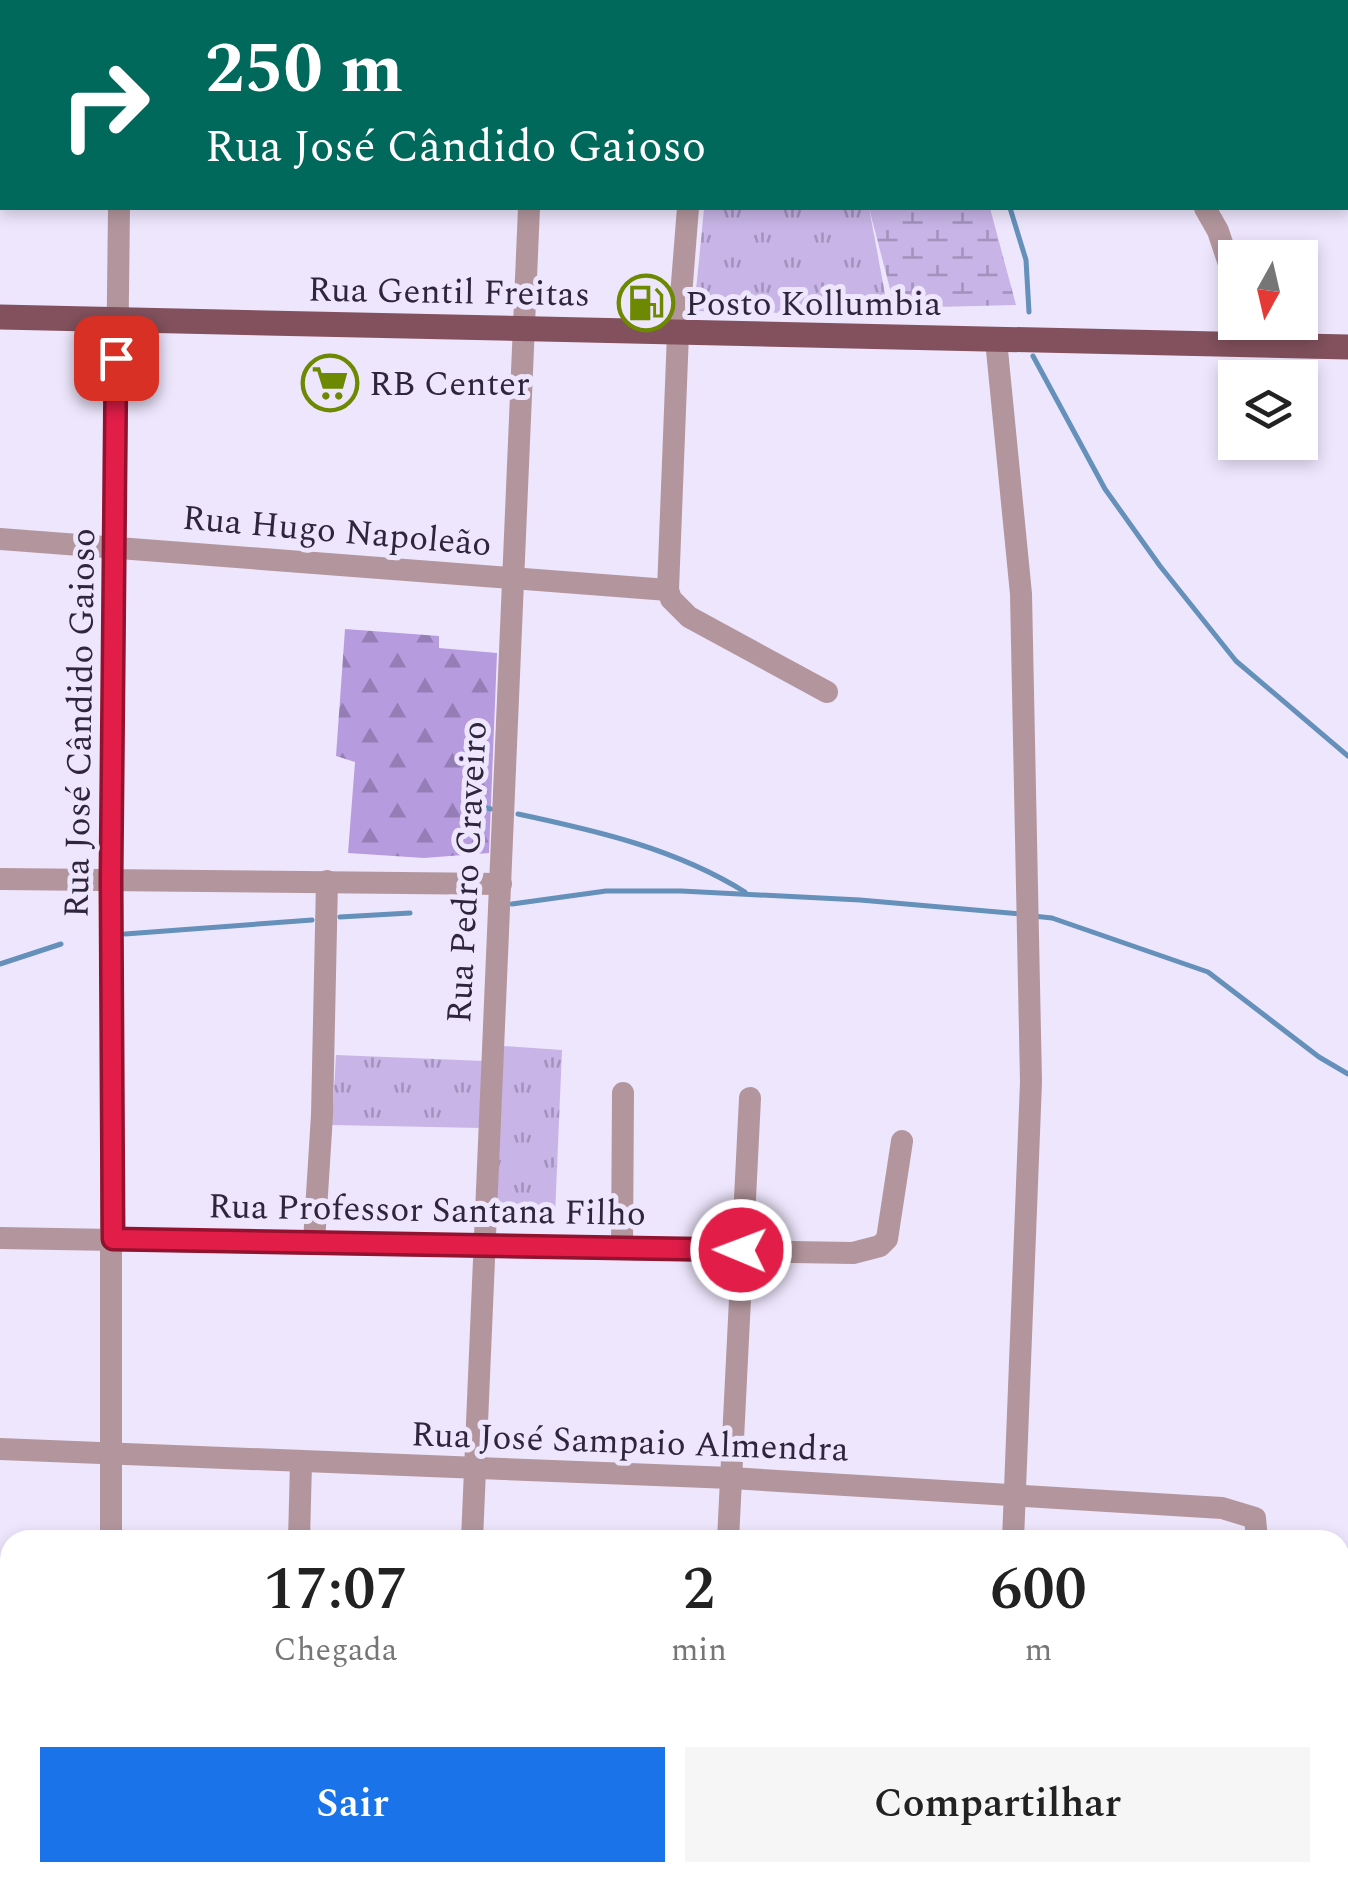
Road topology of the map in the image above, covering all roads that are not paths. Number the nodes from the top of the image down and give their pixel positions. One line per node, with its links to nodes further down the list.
1 (119, 210): 7 (street, Rua José Cândido Gaioso)
2 (529, 210): 8 (street, Rua Pedro Craveiro)
3 (688, 210): 9 (street)
4 (1206, 210): 5 (street)
5 (1221, 240)
6 (0, 317): 7 (main road, Rua Gentil Freitas)
7 (116, 320): 8 (main road, Rua Gentil Freitas); 15 (street, Rua José Cândido Gaioso)
8 (526, 326): 9 (main road, Rua Gentil Freitas); 16 (street, Rua Pedro Craveiro)
9 (678, 333): 11 (main road, Rua Gentil Freitas); 17 (street)
10 (1218, 335): 11 (main road, Rua Gentil Freitas)
11 (996, 340): 37 (street)
12 (1297, 340): 13 (main road, Rua Gentil Freitas)
13 (1348, 347)
14 (0, 539): 15 (street, Rua Hugo Napoleão)
15 (116, 546): 16 (street, Rua Hugo Napoleão); 20 (street, Rua José Cândido Gaioso)
16 (516, 580): 17 (street, Rua Hugo Napoleão); 22 (street, Rua Pedro Craveiro)
17 (668, 590): 18 (street)
18 (827, 692)
19 (0, 879): 20 (street)
20 (111, 880): 21 (street); 27 (street, Rua José Cândido Gaioso)
21 (327, 881): 22 (street); 28 (street)
22 (501, 884): 29 (street, Rua Pedro Craveiro)
23 (623, 1092): 30 (street)
24 (750, 1098): 31 (street)
25 (902, 1141): 31 (street, Rua Professor Santana Filho)
26 (0, 1238): 27 (street, Rua Professor Santana Filho)
27 (113, 1239): 28 (street, Rua Professor Santana Filho); 33 (street, Rua José Cândido Gaioso)
28 (314, 1242): 29 (street, Rua Professor Santana Filho)
29 (483, 1244): 30 (street, Rua Professor Santana Filho); 35 (street, Rua Pedro Craveiro)
30 (622, 1247): 31 (street, Rua Professor Santana Filho)
31 (741, 1250): 36 (street)
32 (0, 1449): 33 (street, Rua José Sampaio Almendra)
33 (112, 1454): 34 (street, Rua José Sampaio Almendra); 39 (street, Rua José Cândido Gaioso)
34 (301, 1463): 35 (street, Rua José Sampaio Almendra); 40 (street)
35 (473, 1468): 36 (street, Rua José Sampaio Almendra); 41 (street, Rua Pedro Craveiro)
36 (731, 1478): 37 (street, Rua José Sampaio Almendra); 42 (street)
37 (1014, 1494): 38 (street, Rua José Sampaio Almendra); 43 (street)
38 (1256, 1529)
39 (112, 1530)
40 (298, 1530)
41 (472, 1530)
42 (728, 1530)
43 (1012, 1530)

